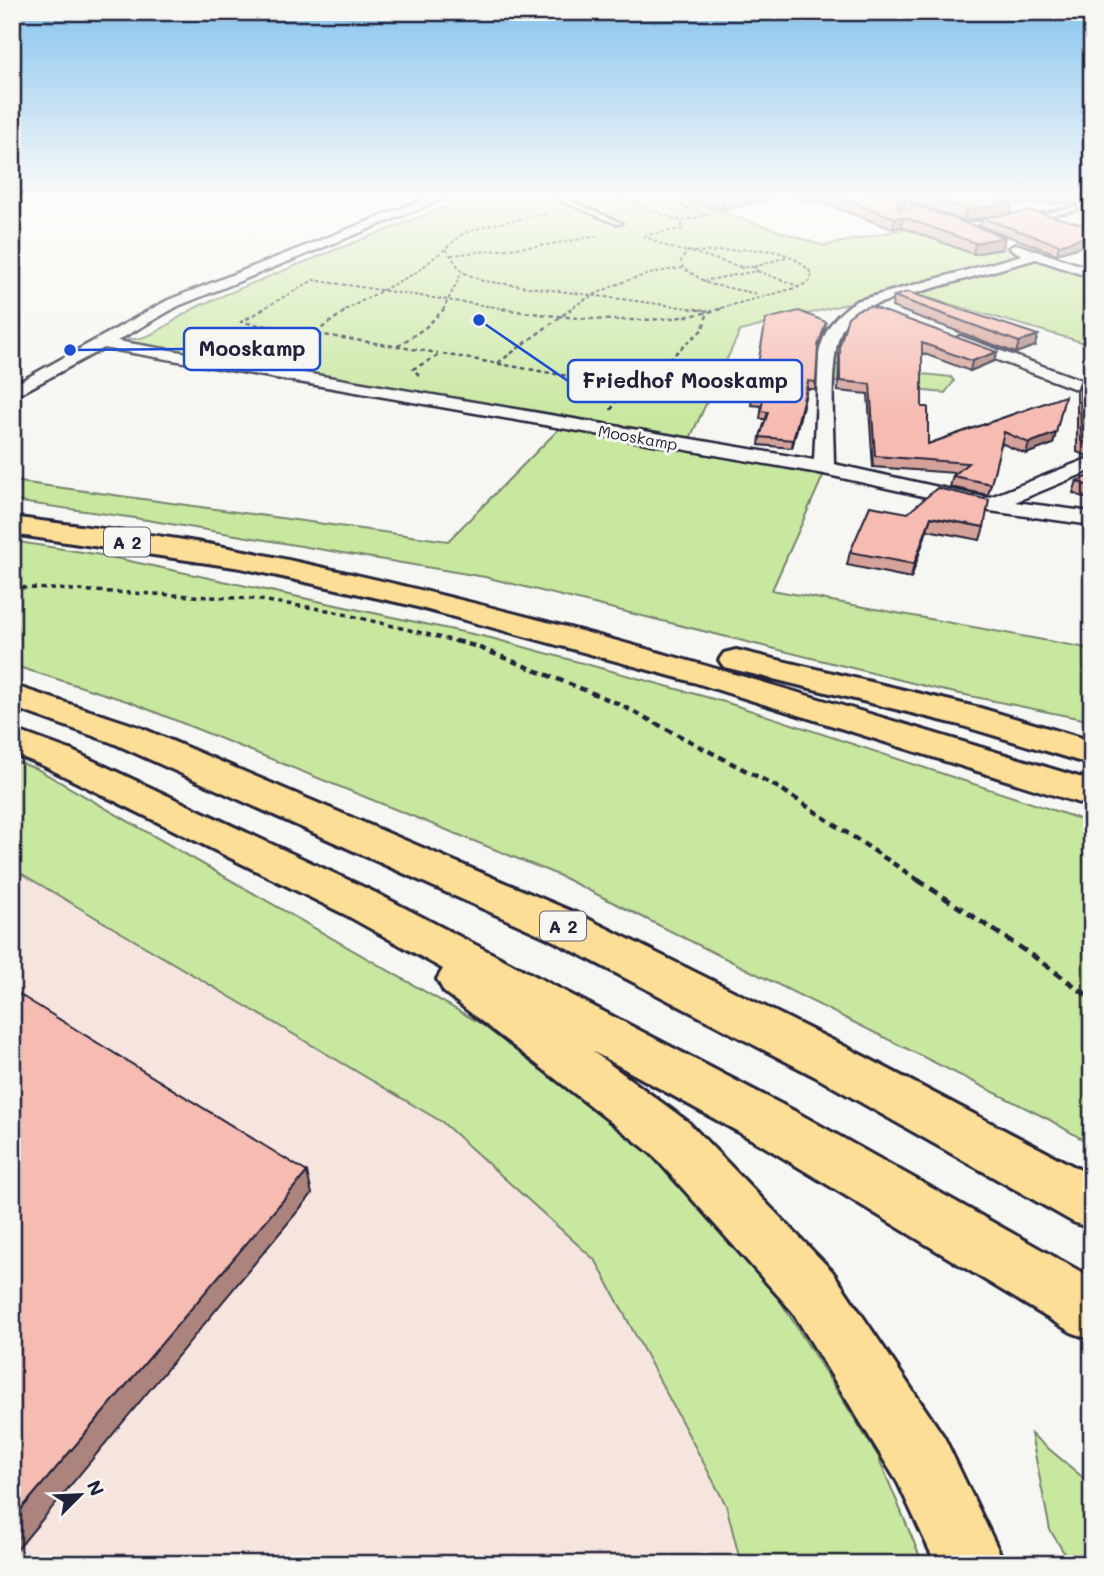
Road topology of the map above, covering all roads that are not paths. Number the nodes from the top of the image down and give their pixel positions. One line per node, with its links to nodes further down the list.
1 (260, 269): 6 (street)
2 (988, 269): 3 (street)
3 (861, 304): 4 (street); 10 (street)
4 (887, 314)
5 (938, 333): 8 (street)
6 (101, 343): 7 (street); 10 (street, Mooskamp)
7 (13, 390)
8 (1092, 390)
9 (1092, 463): 11 (street)
10 (824, 468): 11 (street, Mooskamp)
11 (990, 505): 12 (street, Mooskamp)
12 (1092, 519)
13 (12, 525): 14 (highway, A 2)
14 (415, 597): 16 (highway); 20 (highway, A 2)
15 (12, 695): 22 (highway, A 2)
16 (967, 716): 18 (highway); 19 (highway)
17 (12, 740): 21 (highway)
18 (1092, 741)
19 (1092, 753)
20 (1092, 794)
21 (361, 904): 23 (highway); 24 (highway)
22 (1092, 1204)
23 (1092, 1311)
24 (971, 1564)

